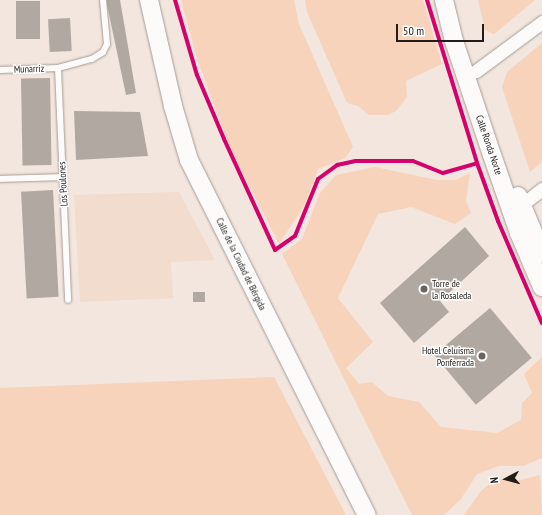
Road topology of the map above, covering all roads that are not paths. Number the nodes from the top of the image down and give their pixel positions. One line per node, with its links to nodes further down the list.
1 (103, 0): 6 (lane, Munarriz)
2 (149, 0): 16 (street, Calle de la Ciudad de Bérgida)
3 (444, 0): 12 (street, Calle Ronda Norte)
4 (457, 0): 8 (street, Calle Ronda Norte)
5 (542, 22): 8 (street)
6 (58, 68): 7 (lane, Munarriz); 9 (lane, Los Poulones)
7 (0, 70)
8 (476, 71): 12 (street, Calle Ronda Norte)
9 (63, 177): 10 (lane); 15 (lane, Los Poulones)
10 (0, 179)
11 (542, 189): 12 (street)
12 (517, 209): 13 (street, Calle Ronda Norte); 14 (street, Calle Ronda Norte)
13 (542, 253)
14 (542, 287)
15 (68, 300)
16 (367, 515)

